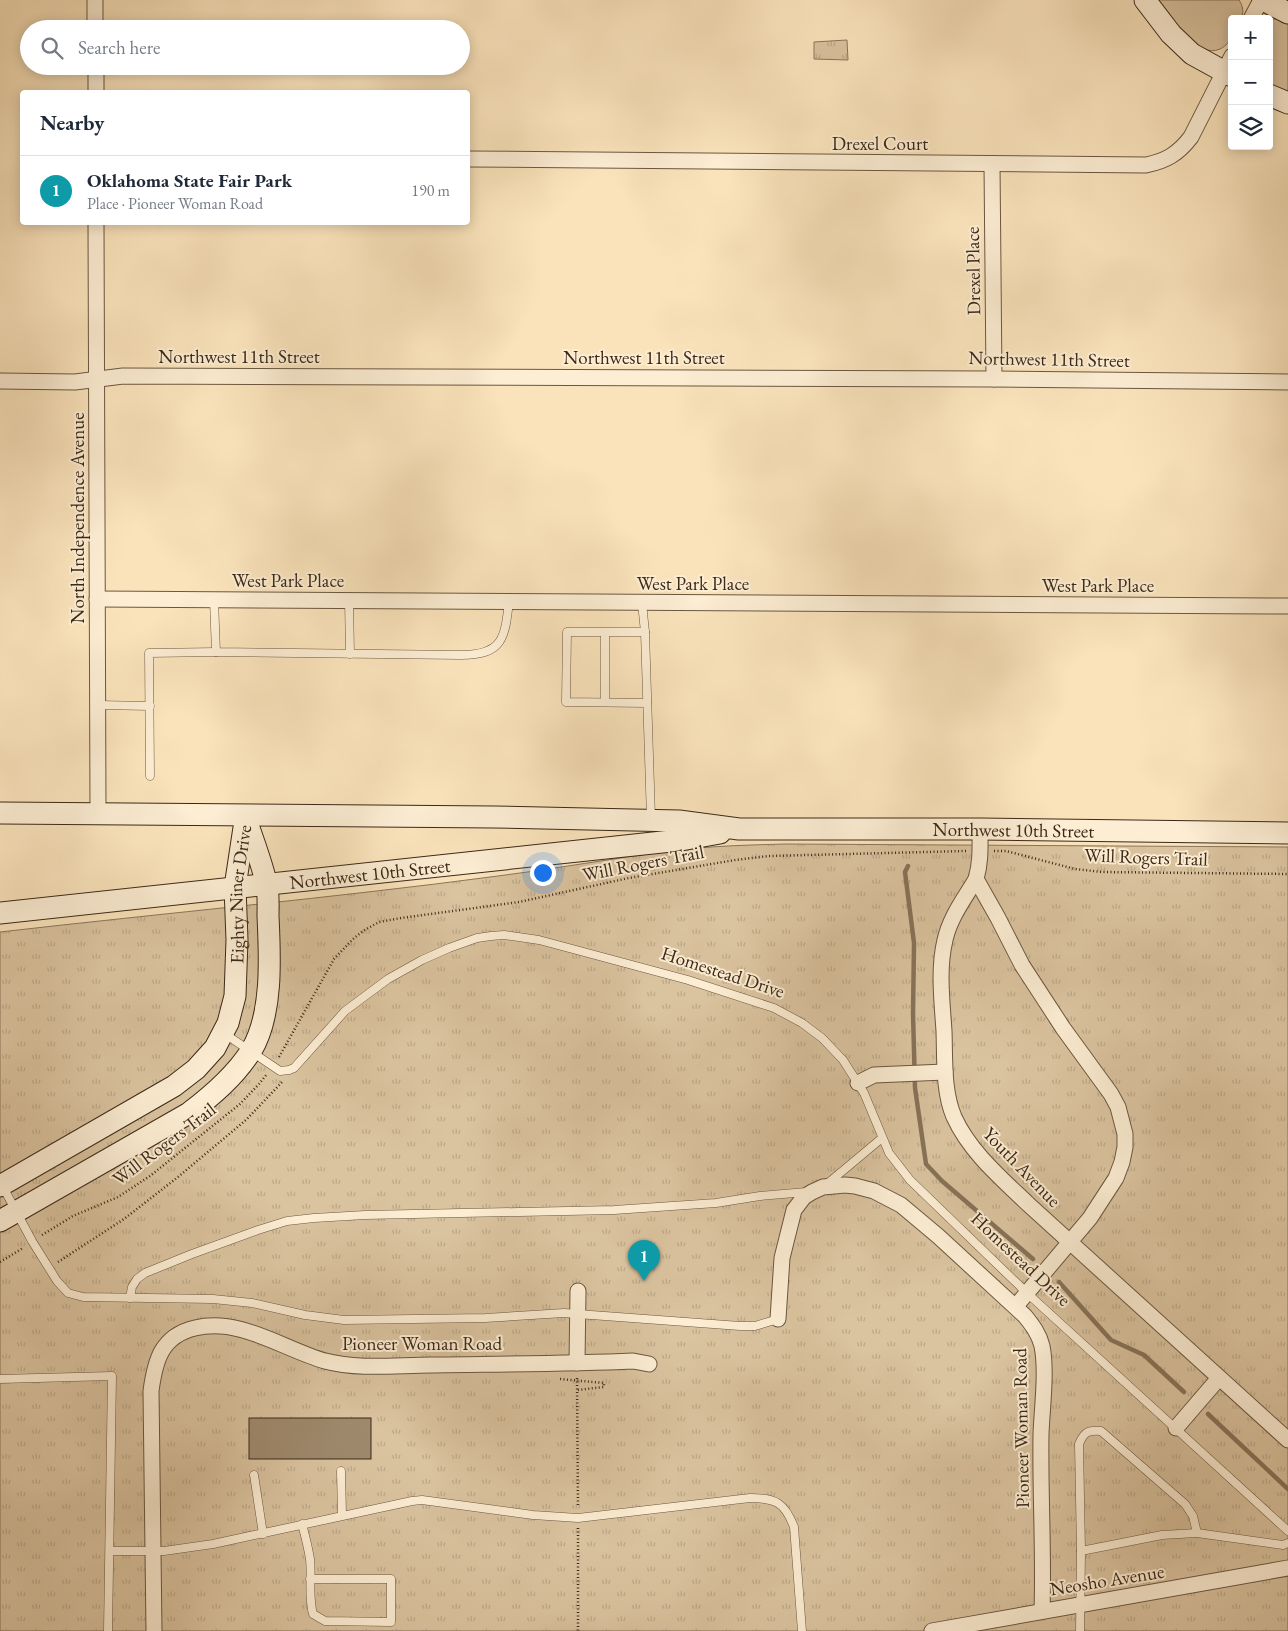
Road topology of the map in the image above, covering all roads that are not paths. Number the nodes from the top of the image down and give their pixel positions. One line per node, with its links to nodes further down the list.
1 (95, 0): 6 (street)
2 (1145, 0): 7 (main road)
3 (1262, 0): 4 (main road); 5 (street)
4 (1288, 13)
5 (1253, 15)
6 (96, 20)
7 (1228, 68)
8 (1228, 70): 14 (street, Drexel Court)
9 (96, 75): 10 (street)
10 (96, 90)
11 (1273, 97): 12 (main road)
12 (1288, 103)
13 (470, 160): 14 (street, Drexel Court)
14 (992, 164): 16 (street, Drexel Place)
15 (96, 225): 17 (street, North Independence Avenue)
16 (994, 378): 17 (street, Northwest 11th Street); 19 (street, Northwest 11th Street)
17 (97, 379): 18 (street, Northwest 11th Street); 20 (street, North Independence Avenue)
18 (0, 381)
19 (1288, 382)
20 (97, 599): 21 (street, West Park Place); 32 (street, North Independence Avenue)
21 (214, 600): 22 (street, West Park Place); 28 (lane)
22 (349, 600): 23 (street, West Park Place); 29 (lane)
23 (509, 601): 24 (street, West Park Place); 29 (lane)
24 (642, 603): 25 (street, West Park Place); 26 (lane)
25 (1288, 606)
26 (645, 632): 27 (lane); 31 (lane)
27 (604, 633): 30 (lane); 30 (lane)
28 (216, 652): 29 (lane); 33 (lane)
29 (350, 654)
30 (604, 702): 31 (lane)
31 (647, 702): 38 (lane)
32 (98, 705): 33 (lane); 36 (street, North Independence Avenue)
33 (150, 706): 34 (lane)
34 (150, 776)
35 (0, 813): 36 (main road, Northwest 10th Street)
36 (98, 814): 37 (main road, Northwest 10th Street)
37 (245, 816): 38 (main road, Northwest 10th Street); 43 (main road, Eighty Niner Drive); 44 (main road, Eighty Niner Drive)
38 (651, 820): 39 (main road, Northwest 10th Street)
39 (740, 829): 40 (main road, Northwest 10th Street); 43 (main road, Northwest 10th Street)
40 (980, 829): 41 (main road, Northwest 10th Street); 42 (street, Youth Avenue)
41 (1288, 833)
42 (976, 879): 48 (street, Youth Avenue); 54 (street)
43 (267, 884): 44 (main road, Northwest 10th Street); 47 (main road, Eighty Niner Drive)
44 (235, 886): 45 (main road, Northwest 10th Street); 46 (main road, Eighty Niner Drive)
45 (0, 913)
46 (223, 1033): 47 (lane); 51 (main road, Eighty Niner Drive)
47 (251, 1050): 49 (lane, Homestead Drive); 53 (main road, Eighty Niner Drive)
48 (945, 1072): 49 (street); 54 (street, Youth Avenue)
49 (858, 1083): 50 (lane, Homestead Drive)
50 (882, 1138): 52 (lane); 56 (lane, Homestead Drive)
51 (1, 1185): 53 (lane)
52 (818, 1190): 57 (lane); 58 (street, Pioneer Woman Road); 60 (street)
53 (8, 1216): 57 (lane)
54 (1071, 1243): 56 (street); 63 (street, Youth Avenue)
55 (578, 1291): 59 (street)
56 (1027, 1293): 58 (street); 65 (lane, Homestead Drive)
57 (130, 1298): 59 (lane)
58 (1016, 1306): 81 (street, Pioneer Woman Road)
59 (578, 1313): 60 (lane); 61 (street)
60 (778, 1319)
61 (577, 1363): 62 (street, Pioneer Woman Road); 76 (street, Pioneer Woman Road)
62 (649, 1364)
63 (1220, 1378): 65 (street); 66 (street, Youth Avenue)
64 (0, 1379): 75 (lane)
65 (1176, 1428): 71 (lane, Homestead Drive)
66 (1288, 1440)
67 (341, 1471): 69 (lane)
68 (254, 1475): 73 (lane)
69 (342, 1515): 70 (lane); 84 (lane)
70 (302, 1524): 73 (lane); 79 (lane)
71 (1288, 1531)
72 (1197, 1533): 74 (lane); 77 (lane); 77 (lane)
73 (262, 1534): 76 (lane)
74 (1288, 1543)
75 (110, 1551): 76 (lane); 82 (lane)
76 (153, 1551): 83 (street, Pioneer Woman Road)
77 (1081, 1551): 80 (lane)
78 (1288, 1568): 80 (street, Neosho Avenue)
79 (310, 1579): 79 (lane)
80 (1081, 1605): 81 (street, Neosho Avenue); 86 (lane)
81 (1042, 1611): 85 (street, Neosho Avenue)
82 (108, 1631)
83 (154, 1631)
84 (802, 1631)
85 (932, 1631)
86 (1080, 1631)

